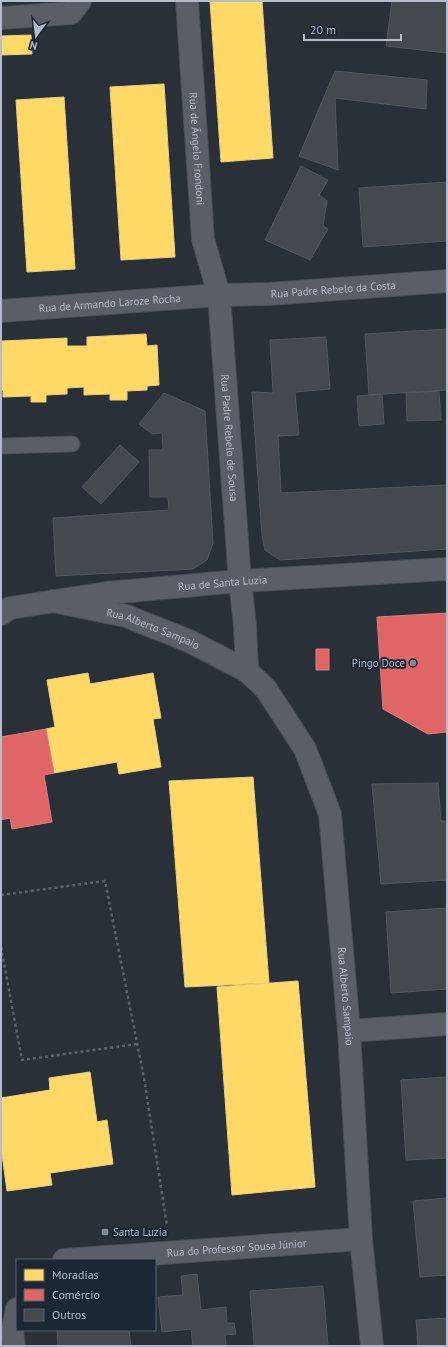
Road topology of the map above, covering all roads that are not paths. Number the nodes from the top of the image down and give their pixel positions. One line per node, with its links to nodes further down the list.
1 (80, 1): 3 (street)
2 (187, 1): 5 (street, Rua de Ângelo Frondoni)
3 (1, 18)
4 (447, 281): 5 (street, Rua Padre Rebelo da Costa)
5 (219, 295): 6 (street, Rua de Armando Laroze Rocha); 10 (street, Rua Padre Rebelo de Sousa)
6 (1, 312)
7 (72, 444): 8 (lane)
8 (1, 446)
9 (447, 569): 10 (street, Rua de Santa Luzia)
10 (240, 581): 11 (street, Rua de Santa Luzia); 13 (street)
11 (53, 601): 12 (street, Rua de Santa Luzia); 13 (street, Rua Alberto Sampaio)
12 (1, 614)
13 (248, 671): 15 (street, Rua Alberto Sampaio)
14 (447, 1024): 15 (street)
15 (349, 1031): 16 (street, Rua Alberto Sampaio)
16 (361, 1239): 17 (street, Rua do Professor Sousa Júnior); 20 (street, Rua Alberto Sampaio)
17 (78, 1259)
18 (16, 1314): 19 (street)
19 (14, 1346)
20 (372, 1346)

